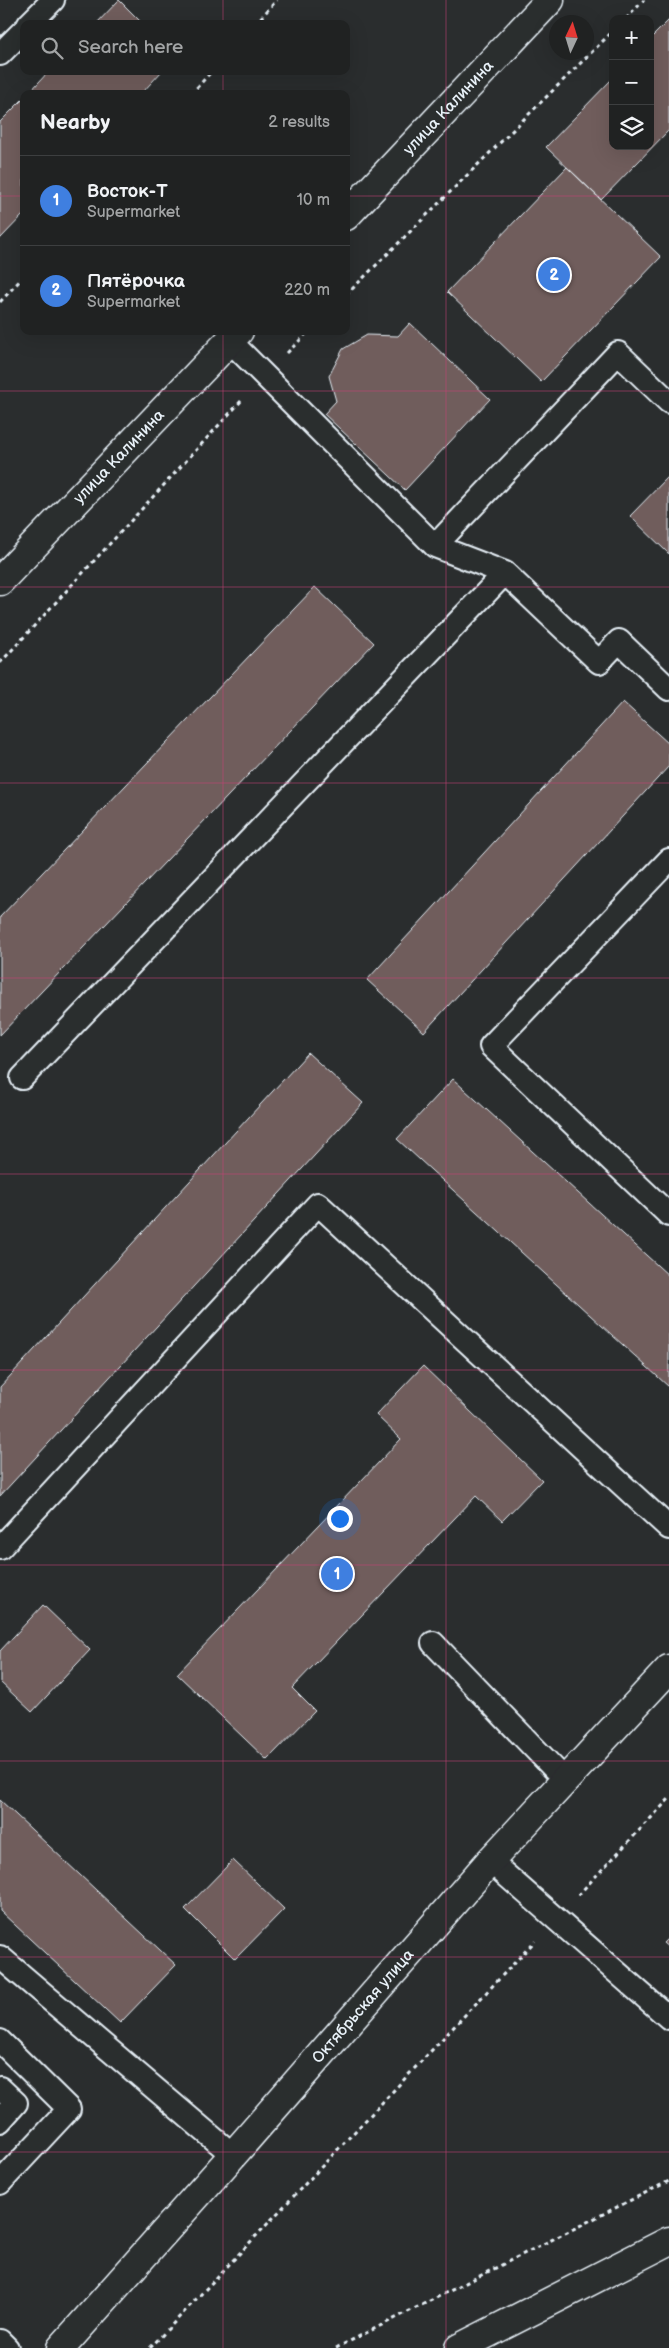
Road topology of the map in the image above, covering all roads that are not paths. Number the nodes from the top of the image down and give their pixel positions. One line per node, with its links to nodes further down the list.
1 (53, 0): 3 (lane)
2 (550, 0): 6 (street, улица Калинина)
3 (34, 20)
4 (20, 34): 5 (lane)
5 (0, 54)
6 (350, 212)
7 (234, 336): 9 (lane); 11 (street, улица Калинина)
8 (669, 402): 9 (lane)
9 (435, 546): 10 (lane)
10 (505, 573): 12 (lane); 14 (lane)
11 (0, 581)
12 (669, 689)
13 (669, 860): 15 (lane)
14 (22, 1078)
15 (669, 1215)
16 (669, 1528): 17 (lane)
17 (0, 1548)
18 (433, 1643): 20 (lane)
19 (669, 1669): 20 (street, Октябрьская улица)
20 (565, 1780): 21 (street, Октябрьская улица)
21 (490, 1861): 23 (lane); 27 (street, Октябрьская улица)
22 (0, 1957): 27 (lane)
23 (669, 2018)
24 (0, 2041): 28 (lane)
25 (0, 2088): 26 (lane)
26 (0, 2121)
27 (233, 2155): 32 (street, Октябрьская улица)
28 (0, 2183)
29 (669, 2241): 33 (street)
30 (0, 2341): 31 (lane)
31 (7, 2348)
32 (61, 2348)
33 (459, 2348)

